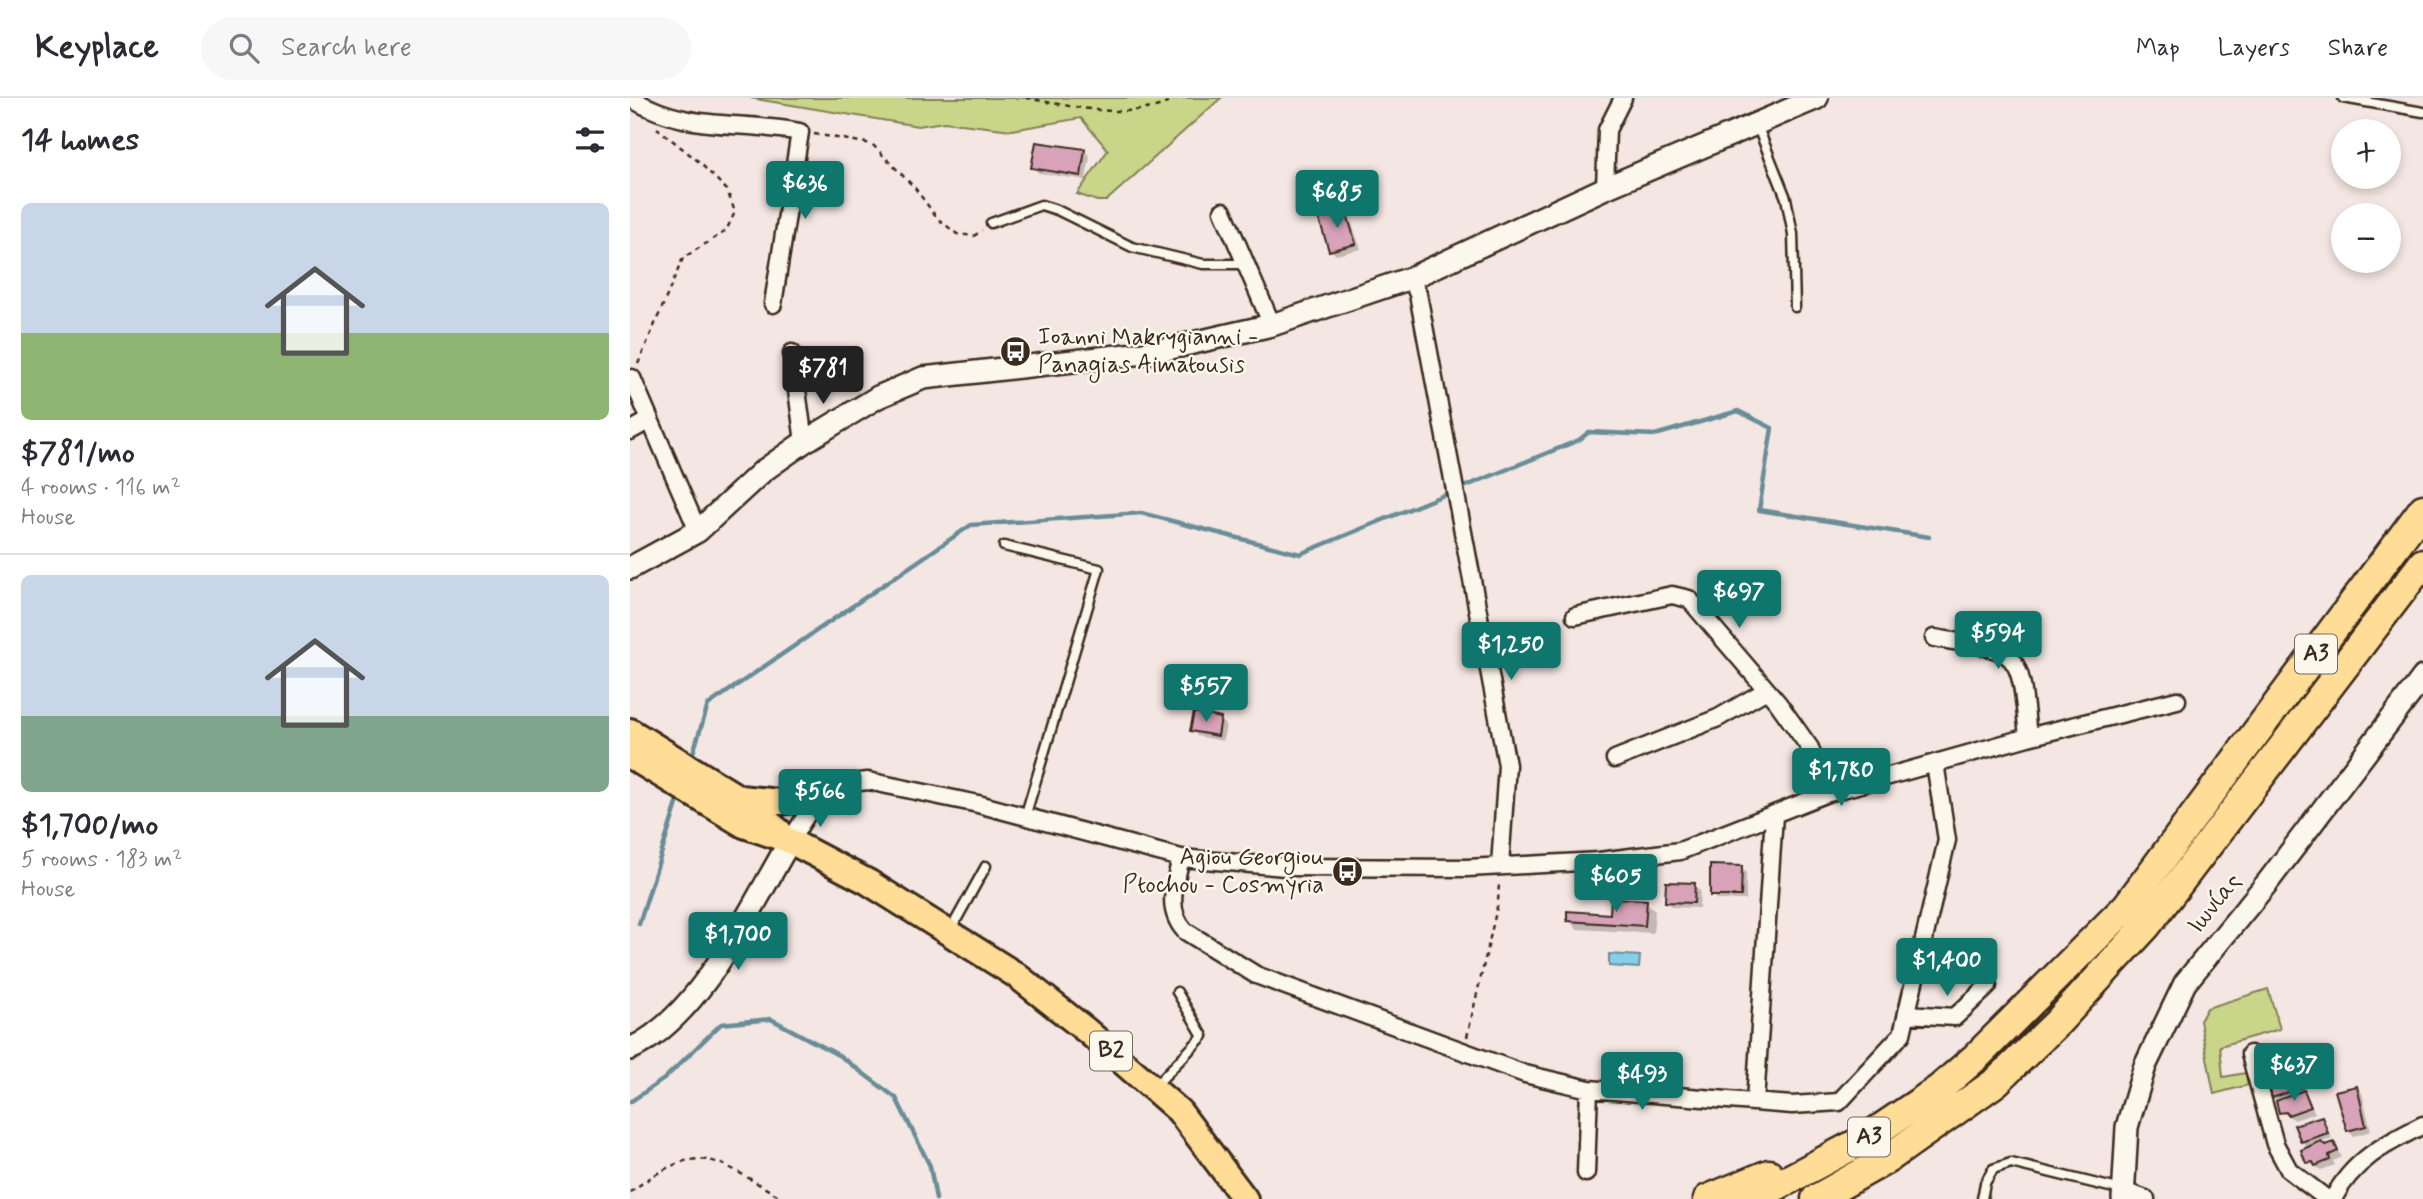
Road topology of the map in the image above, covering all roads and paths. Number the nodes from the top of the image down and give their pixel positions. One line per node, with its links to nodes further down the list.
1 (630, 98): 7 (street)
2 (1026, 98): 3 (path)
3 (1177, 98)
4 (1623, 98): 11 (street)
5 (1817, 98): 9 (main road)
6 (2343, 98): 8 (lane)
7 (648, 109): 10 (street); 20 (path)
8 (2423, 112)
9 (1757, 125): 11 (main road); 17 (lane)
10 (800, 132): 13 (path); 16 (street)
11 (1605, 188): 15 (main road)
12 (1223, 211): 14 (street)
13 (991, 223): 14 (lane)
14 (1246, 264): 18 (street)
15 (1411, 278): 18 (main road); 48 (street)
16 (773, 304)
17 (1796, 307)
18 (1272, 325): 23 (main road)
19 (792, 352): 23 (street)
20 (632, 379): 21 (street)
21 (650, 420): 22 (street); 25 (street)
22 (630, 430)
23 (804, 442): 25 (main road)
24 (2423, 509): 56 (highway, A3)
25 (698, 531): 28 (main road)
26 (1004, 546): 44 (lane)
27 (2423, 563): 57 (highway, A3)
28 (630, 568)
29 (1575, 616): 32 (street)
30 (1934, 638): 35 (street)
31 (2423, 677): 64 (main road, Ιωνίας)
32 (1765, 691): 37 (street); 40 (street)
33 (2177, 700): 35 (street)
34 (630, 730): 39 (main road, B2)
35 (2028, 737): 38 (street)
36 (630, 755): 39 (main road, B2)
37 (1615, 759)
38 (1935, 763): 40 (street); 52 (street)
39 (685, 777): 42 (main road, B2); 45 (main road, B2)
40 (1825, 794): 43 (street)
41 (818, 797): 42 (main road); 44 (street); 45 (street)
42 (739, 798): 45 (main road, B2)
43 (1774, 815): 48 (street); 60 (street)
44 (1025, 817): 46 (street)
45 (790, 841): 49 (main road, B2); 53 (main road)
46 (1181, 858): 48 (street); 54 (street)
47 (986, 866): 49 (lane)
48 (1500, 866): 54 (path)
49 (950, 931): 58 (main road, B2)
50 (1988, 986): 52 (street)
51 (1177, 992): 58 (lane)
52 (1907, 1014): 60 (street)
53 (630, 1049)
54 (1463, 1052): 59 (street)
55 (2250, 1054): 73 (street)
56 (1976, 1058): 67 (highway); 68 (highway, A3)
57 (1996, 1082): 69 (highway, A3); 70 (highway)
58 (1153, 1089): 66 (main road, B2)
59 (1588, 1089): 60 (street); 62 (street)
60 (1755, 1102)
61 (2423, 1125): 74 (street)
62 (1586, 1173)
63 (630, 1192): 65 (path)
64 (2124, 1195): 71 (lane); 72 (street)
65 (784, 1199)
66 (1245, 1199)
67 (1708, 1199)
68 (1752, 1199)
69 (1816, 1199)
70 (1837, 1199)
71 (1982, 1199)
72 (2146, 1199)
73 (2326, 1199)
74 (2333, 1199)

